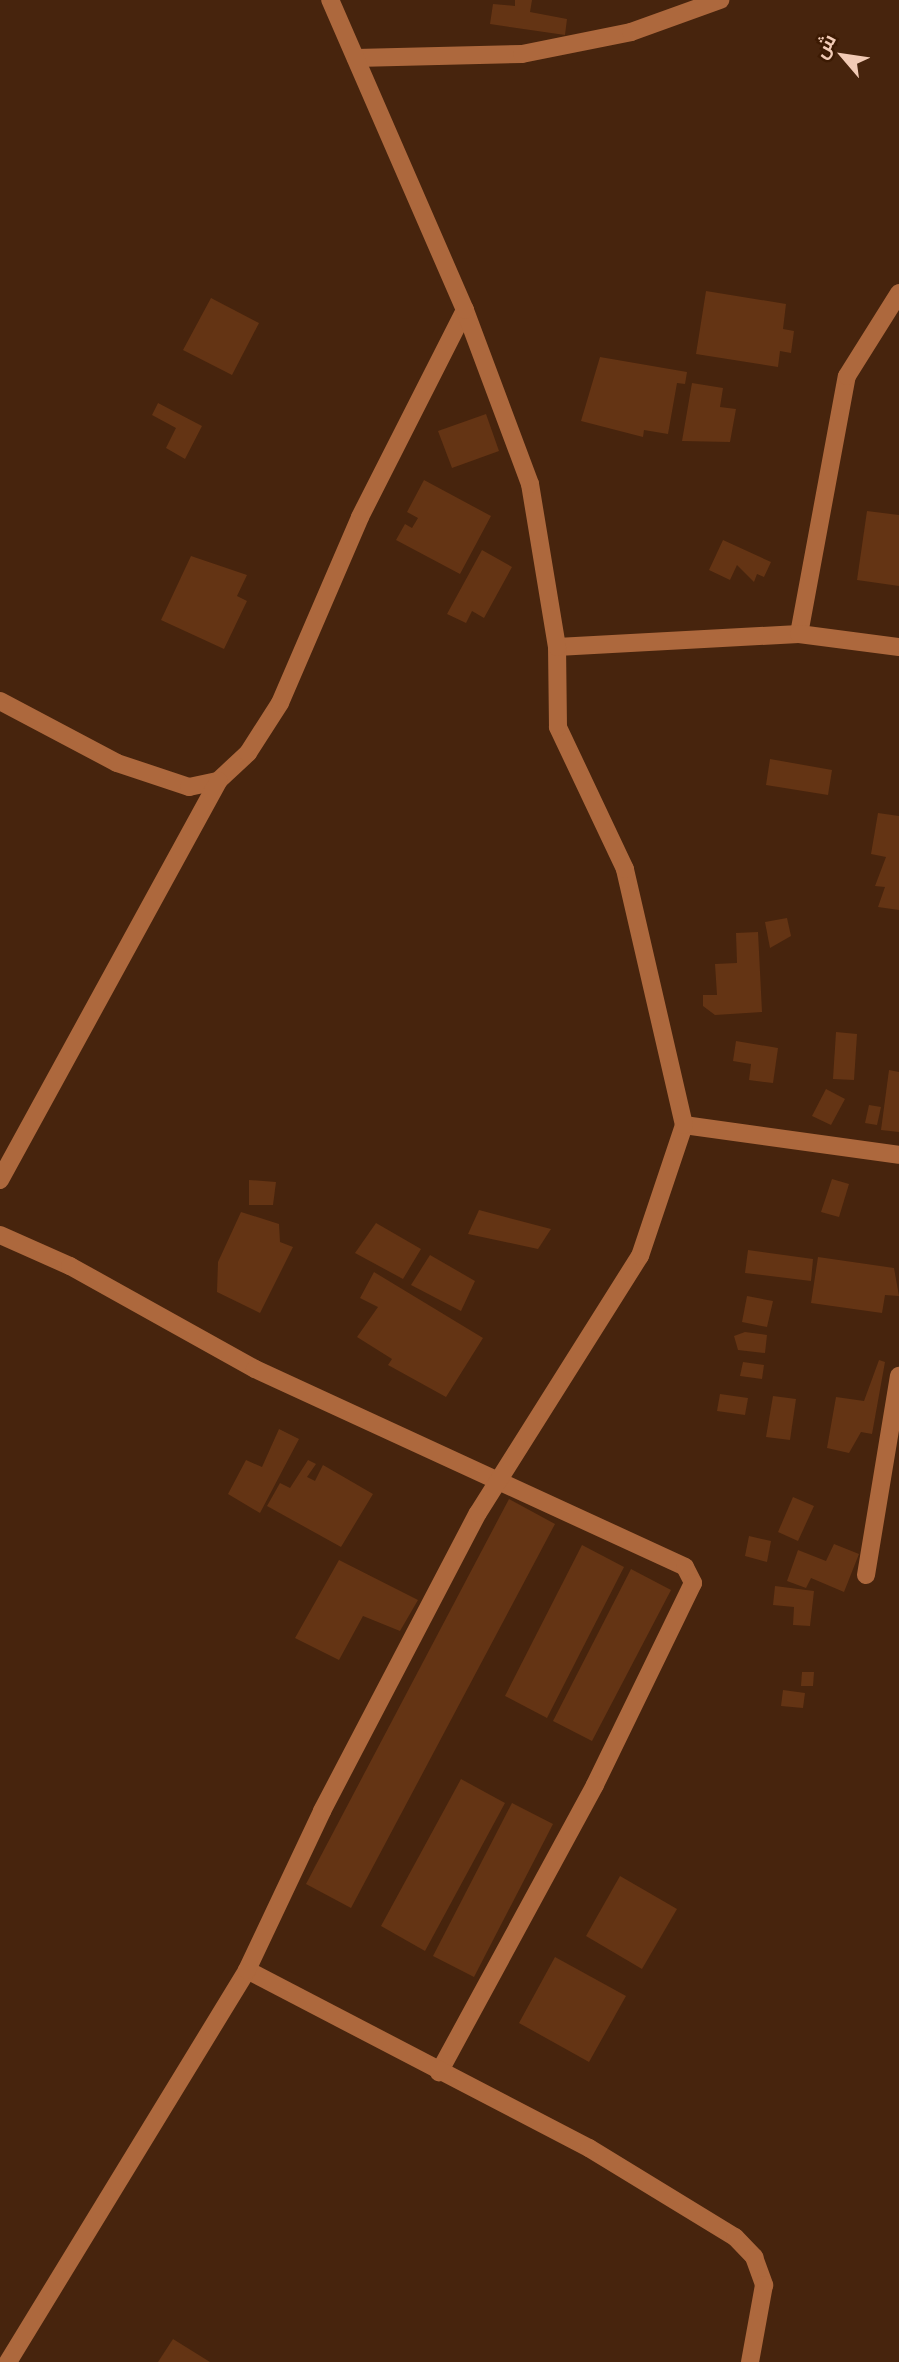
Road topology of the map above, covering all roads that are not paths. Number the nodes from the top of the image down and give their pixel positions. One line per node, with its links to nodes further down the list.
1 (330, 0): 3 (street)
2 (720, 0): 3 (street)
3 (356, 58): 5 (street)
4 (899, 293): 6 (street)
5 (466, 310): 7 (street); 10 (street)
6 (799, 634): 7 (street); 8 (street)
7 (557, 647): 11 (street)
8 (899, 647)
9 (0, 701): 10 (street)
10 (218, 781): 13 (street)
11 (684, 1125): 12 (street); 16 (street)
12 (899, 1155)
13 (0, 1180)
14 (0, 1236): 16 (street)
15 (899, 1377): 17 (street)
16 (500, 1481): 18 (street); 19 (street)
17 (866, 1575)
18 (247, 1970): 19 (street); 20 (street)
19 (439, 2073): 21 (street)
20 (8, 2362)
21 (750, 2362)

